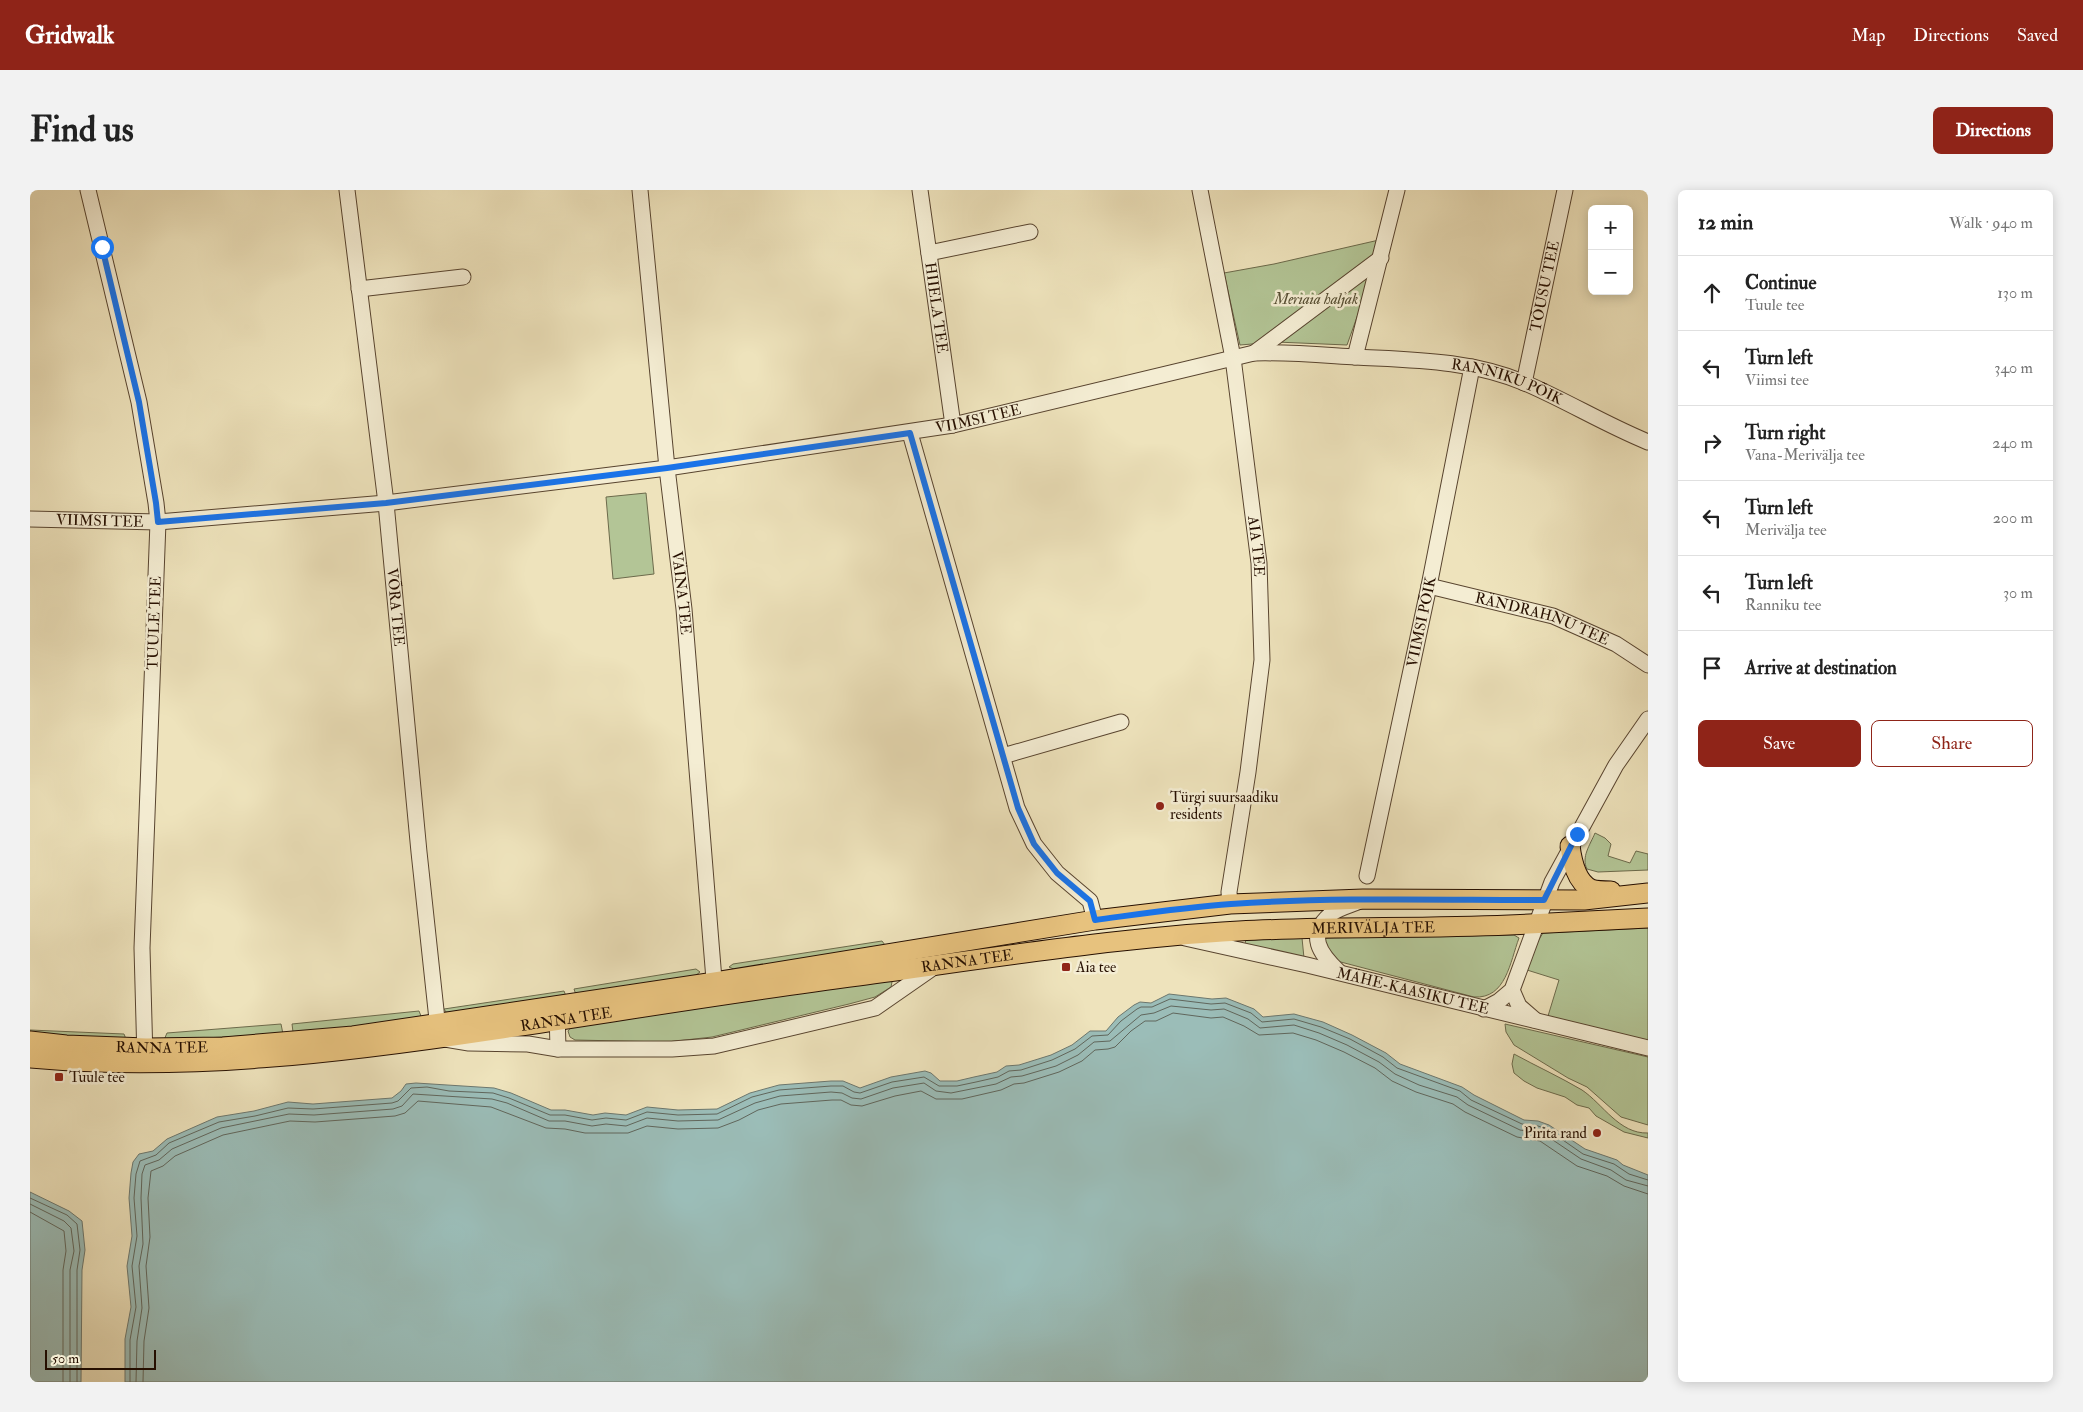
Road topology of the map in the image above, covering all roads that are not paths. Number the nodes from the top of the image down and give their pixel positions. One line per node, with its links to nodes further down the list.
1 (88, 190): 24 (street, TUULE TEE)
2 (347, 190): 12 (street, VÕRA TEE)
3 (640, 190): 21 (street, VÄINA TEE)
4 (920, 190): 9 (street, HIIELA TEE)
5 (1200, 190): 15 (street, AIA TEE)
6 (1397, 190): 10 (street)
7 (1565, 190): 17 (street, TÕUSU TEE)
8 (1030, 232): 9 (street)
9 (928, 252): 18 (street, HIIELA TEE)
10 (1381, 258): 13 (street); 14 (street)
11 (463, 277): 12 (street)
12 (359, 289): 22 (street, VÕRA TEE)
13 (1254, 352): 14 (street, VIIMSI TEE); 15 (street, VIIMSI TEE)
14 (1355, 357): 16 (street, RANNIKU PÕIK)
15 (1233, 358): 18 (street, VIIMSI TEE); 36 (street, AIA TEE)
16 (1472, 367): 17 (street, RANNIKU PÕIK); 25 (street, VIIMSI PÕIK)
17 (1524, 383): 20 (street, RANNIKU PÕIK)
18 (952, 425): 19 (street, VIIMSI TEE)
19 (910, 433): 21 (street, VIIMSI TEE); 29 (street)
20 (1648, 442)
21 (667, 468): 22 (street, VIIMSI TEE); 45 (street, VÄINA TEE)
22 (386, 503): 24 (street, VIIMSI TEE); 50 (street, VÕRA TEE)
23 (30, 518): 24 (street, VIIMSI TEE)
24 (158, 522): 54 (street, TUULE TEE)
25 (1429, 586): 26 (street, RÄNDRAHNU TEE); 31 (street, VIIMSI PÕIK)
26 (1648, 665)
27 (1648, 719): 30 (street)
28 (1121, 722): 29 (street)
29 (1003, 756): 38 (street)
30 (1570, 846): 33 (main road); 35 (street)
31 (1367, 876)
32 (1648, 893): 33 (main road, MERIVÄLJA TEE)
33 (1628, 894): 35 (main road, MERIVÄLJA TEE)
34 (1363, 899): 35 (main road, MERIVÄLJA TEE); 36 (main road, MERIVÄLJA TEE); 40 (street)
35 (1544, 900): 39 (street)
36 (1230, 904): 38 (main road, MERIVÄLJA TEE)
37 (1648, 918): 39 (main road, MERIVÄLJA TEE)
38 (1095, 920): 45 (main road, RANNA TEE)
39 (1536, 924): 40 (main road, MERIVÄLJA TEE); 46 (street)
40 (1319, 928): 41 (main road, MERIVÄLJA TEE); 44 (street)
41 (1178, 936): 42 (main road, MERIVÄLJA TEE); 44 (street, MÄHE-KAASIKU TEE)
42 (1100, 944): 43 (main road, RANNA TEE)
43 (934, 967): 45 (main road, RANNA TEE); 53 (street)
44 (1340, 973): 47 (street, MÄHE-KAASIKU TEE)
45 (715, 989): 48 (main road, RANNA TEE)
46 (1512, 990): 47 (street); 49 (street)
47 (1484, 1009): 49 (street, MÄHE-KAASIKU TEE)
48 (557, 1014): 50 (main road, RANNA TEE); 53 (street)
49 (1536, 1021): 52 (street, MÄHE-KAASIKU TEE)
50 (438, 1031): 53 (street); 54 (main road, RANNA TEE)
51 (30, 1041): 54 (main road, RANNA TEE)
52 (1648, 1048)
53 (558, 1049)
54 (146, 1055): 55 (main road, RANNA TEE)
55 (30, 1058)

